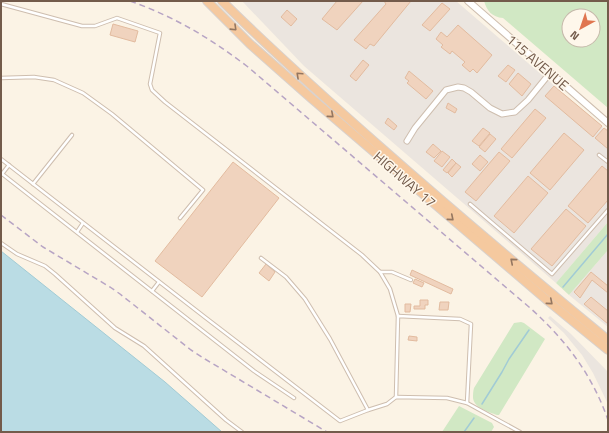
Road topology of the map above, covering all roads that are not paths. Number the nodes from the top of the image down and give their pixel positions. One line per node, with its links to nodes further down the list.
1 (206, 1): 29 (highway, HIGHWAY 17, one-way to 29)
2 (222, 1): 28 (highway, HIGHWAY 17, one-way to 2)
3 (468, 1): 5 (street, 115 AVENUE)
4 (1, 4): 23 (lane)
5 (550, 73): 7 (street, 115 AVENUE); 9 (street)
6 (1, 78): 18 (lane)
7 (608, 123)
8 (72, 135): 15 (lane)
9 (407, 141)
10 (598, 154): 12 (lane)
11 (1, 159): 13 (lane)
12 (608, 162)
13 (9, 165): 14 (lane); 15 (lane)
14 (2, 173): 20 (lane)
15 (33, 184): 19 (lane)
16 (470, 204): 17 (lane)
17 (608, 210)
18 (180, 218)
19 (83, 223): 20 (lane); 25 (lane)
20 (76, 232): 26 (lane)
21 (1, 243): 34 (lane)
22 (261, 258): 33 (lane)
23 (380, 272): 24 (lane); 27 (lane)
24 (412, 280)
25 (159, 282): 26 (lane); 33 (lane)
26 (152, 291): 31 (lane)
27 (398, 316): 30 (lane); 32 (lane)
28 (608, 340)
29 (608, 350)
30 (396, 397): 32 (lane); 33 (lane)
31 (294, 398)
32 (467, 403): 35 (lane)
33 (368, 410)
34 (242, 432)
35 (520, 432)

